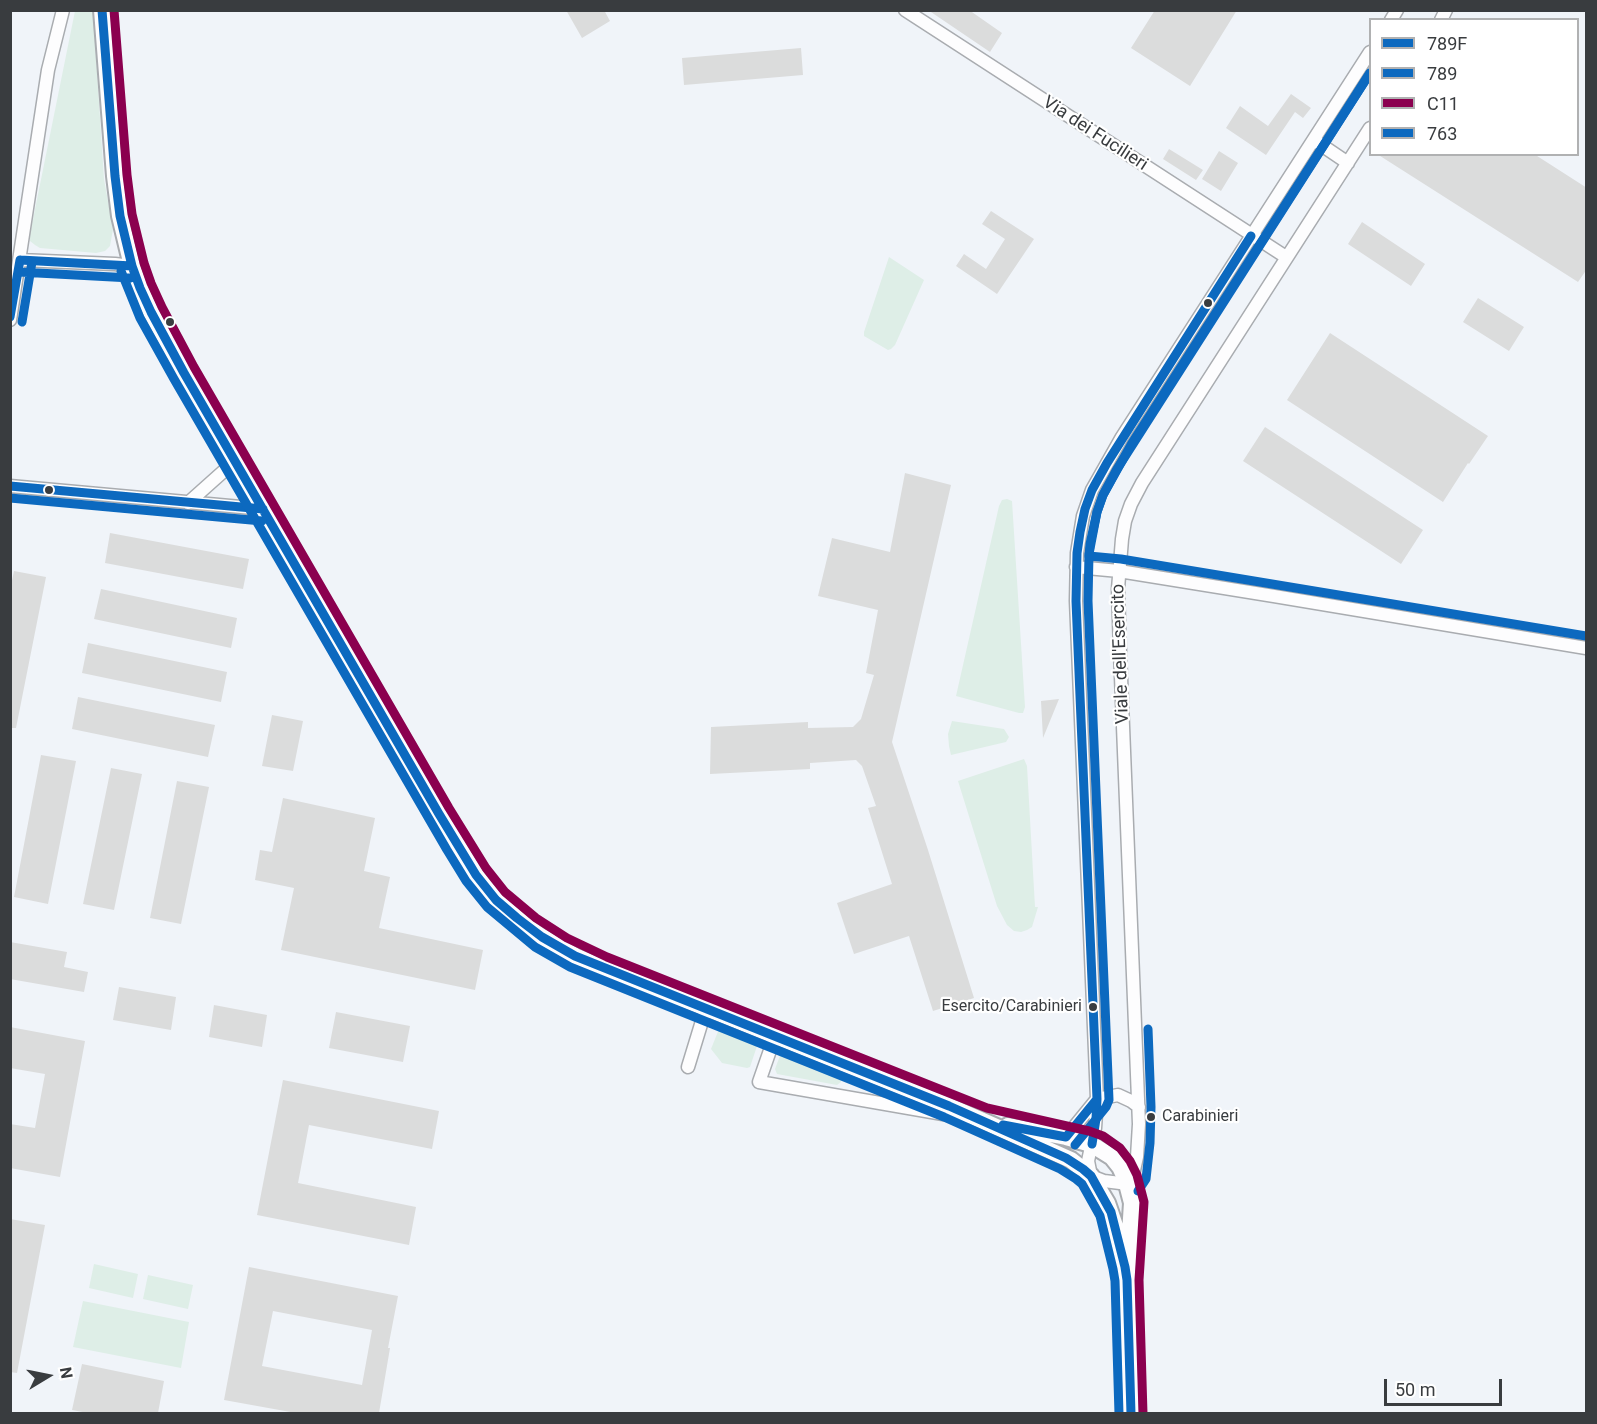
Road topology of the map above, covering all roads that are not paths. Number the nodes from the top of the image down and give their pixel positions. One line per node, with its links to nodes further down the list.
1 (63, 10): 10 (street)
2 (102, 10): 11 (street)
3 (904, 10): 8 (street, Via dei Fucilieri)
4 (1369, 55): 6 (street)
5 (1369, 131): 7 (street, Viale dell'Esercito)
6 (1314, 140): 7 (street); 8 (street)
7 (1348, 163): 9 (street, Viale dell'Esercito)
8 (1251, 236): 9 (street, Via dei Fucilieri); 17 (street)
9 (1286, 258): 18 (street, Viale dell'Esercito)
10 (20, 260): 11 (street); 12 (street)
11 (132, 266): 13 (street)
12 (10, 320)
13 (235, 461): 15 (street); 16 (street)
14 (10, 486): 15 (street)
15 (188, 503): 16 (street)
16 (263, 509): 20 (street)
17 (1076, 567): 18 (street); 23 (street)
18 (1119, 571): 19 (street); 24 (street, Viale dell'Esercito)
19 (1587, 648)
20 (706, 1008): 21 (street); 22 (street)
21 (775, 1036): 25 (street); 25 (street)
22 (688, 1067)
23 (1097, 1099): 24 (street); 26 (street); 27 (street)
24 (1139, 1107): 29 (street, Viale dell'Esercito)
25 (982, 1120): 26 (street); 28 (street)
26 (1066, 1137): 27 (street)
27 (1091, 1144): 28 (street); 29 (street)
28 (1091, 1176): 29 (street); 30 (street)
29 (1128, 1184): 30 (street)
30 (1127, 1280): 31 (street)
31 (1131, 1413)

